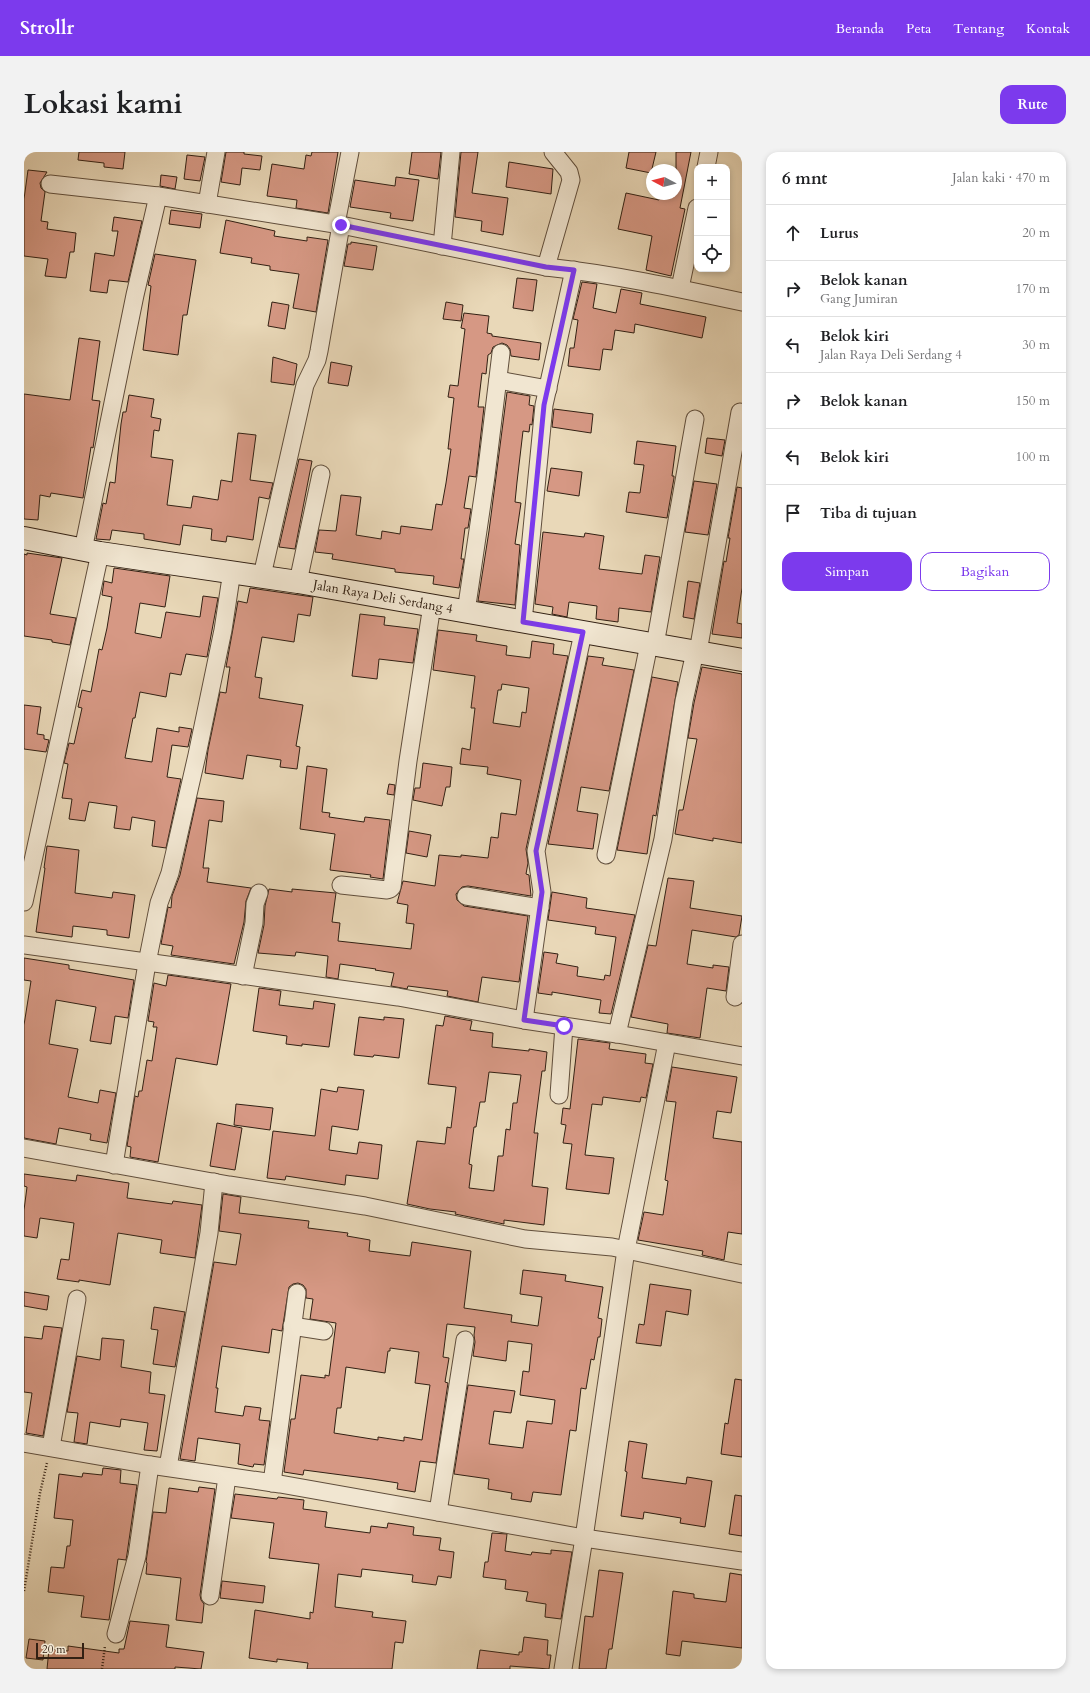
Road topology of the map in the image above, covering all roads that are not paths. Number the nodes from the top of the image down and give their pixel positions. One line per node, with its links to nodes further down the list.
1 (216, 152): 9 (street)
2 (350, 152): 11 (street)
3 (451, 152): 12 (street)
4 (553, 152): 13 (street)
5 (709, 152): 6 (street)
6 (707, 164)
7 (50, 184): 8 (street)
8 (158, 196): 9 (street); 24 (street)
9 (207, 204): 11 (street)
10 (694, 222): 15 (street)
11 (339, 225): 12 (street); 26 (street)
12 (442, 246): 13 (street)
13 (546, 267): 14 (street)
14 (574, 270): 15 (street); 19 (street)
15 (680, 288): 16 (street)
16 (742, 302)
17 (501, 353): 18 (street)
18 (498, 380): 19 (street); 29 (street)
19 (548, 389): 30 (street)
20 (740, 412): 33 (street)
21 (695, 419): 32 (street)
22 (321, 474): 27 (street)
23 (24, 538): 24 (street, Jalan Raya Deli Serdang 4)
24 (91, 551): 25 (street, Jalan Raya Deli Serdang 4); 39 (street)
25 (232, 571): 26 (street, Jalan Raya Deli Serdang 4); 43 (street)
26 (262, 576): 27 (street, Jalan Raya Deli Serdang 4)
27 (298, 582): 28 (street, Jalan Raya Deli Serdang 4)
28 (432, 606): 29 (street, Jalan Raya Deli Serdang 4); 36 (street)
29 (466, 612): 30 (street, Jalan Raya Deli Serdang 4)
30 (523, 622): 31 (street, Jalan Raya Deli Serdang 4)
31 (583, 632): 32 (street, Jalan Raya Deli Serdang 4); 40 (street)
32 (652, 644): 33 (street, Jalan Raya Deli Serdang 4); 35 (street)
33 (697, 652): 34 (street, Jalan Raya Deli Serdang 4); 48 (street)
34 (742, 660)
35 (606, 854)
36 (341, 885)
37 (259, 893): 44 (street)
38 (466, 896): 40 (street)
39 (24, 902)
40 (540, 908): 46 (street)
41 (742, 944): 45 (street)
42 (24, 945): 43 (street)
43 (147, 963): 44 (street); 53 (street)
44 (242, 976): 46 (street)
45 (734, 997)
46 (524, 1020): 47 (street)
47 (564, 1026): 48 (street); 51 (street)
48 (617, 1034): 49 (street)
49 (666, 1043): 50 (street); 55 (street)
50 (742, 1056)
51 (559, 1094)
52 (24, 1148): 53 (street)
53 (114, 1165): 54 (street)
54 (214, 1182): 55 (street); 65 (street)
55 (626, 1250): 56 (street); 69 (street)
56 (742, 1274)
57 (297, 1293): 59 (street)
58 (77, 1299): 63 (street)
59 (292, 1326): 60 (street); 67 (street)
60 (324, 1331)
61 (465, 1340): 68 (street)
62 (24, 1443): 63 (street)
63 (51, 1448): 64 (street)
64 (150, 1465): 65 (street); 72 (street)
65 (168, 1467): 66 (street)
66 (227, 1477): 67 (street); 71 (street)
67 (272, 1483): 68 (street)
68 (438, 1512): 69 (street)
69 (584, 1538): 70 (street); 73 (street)
70 (742, 1561)
71 (210, 1596)
72 (116, 1634)
73 (563, 1669)

